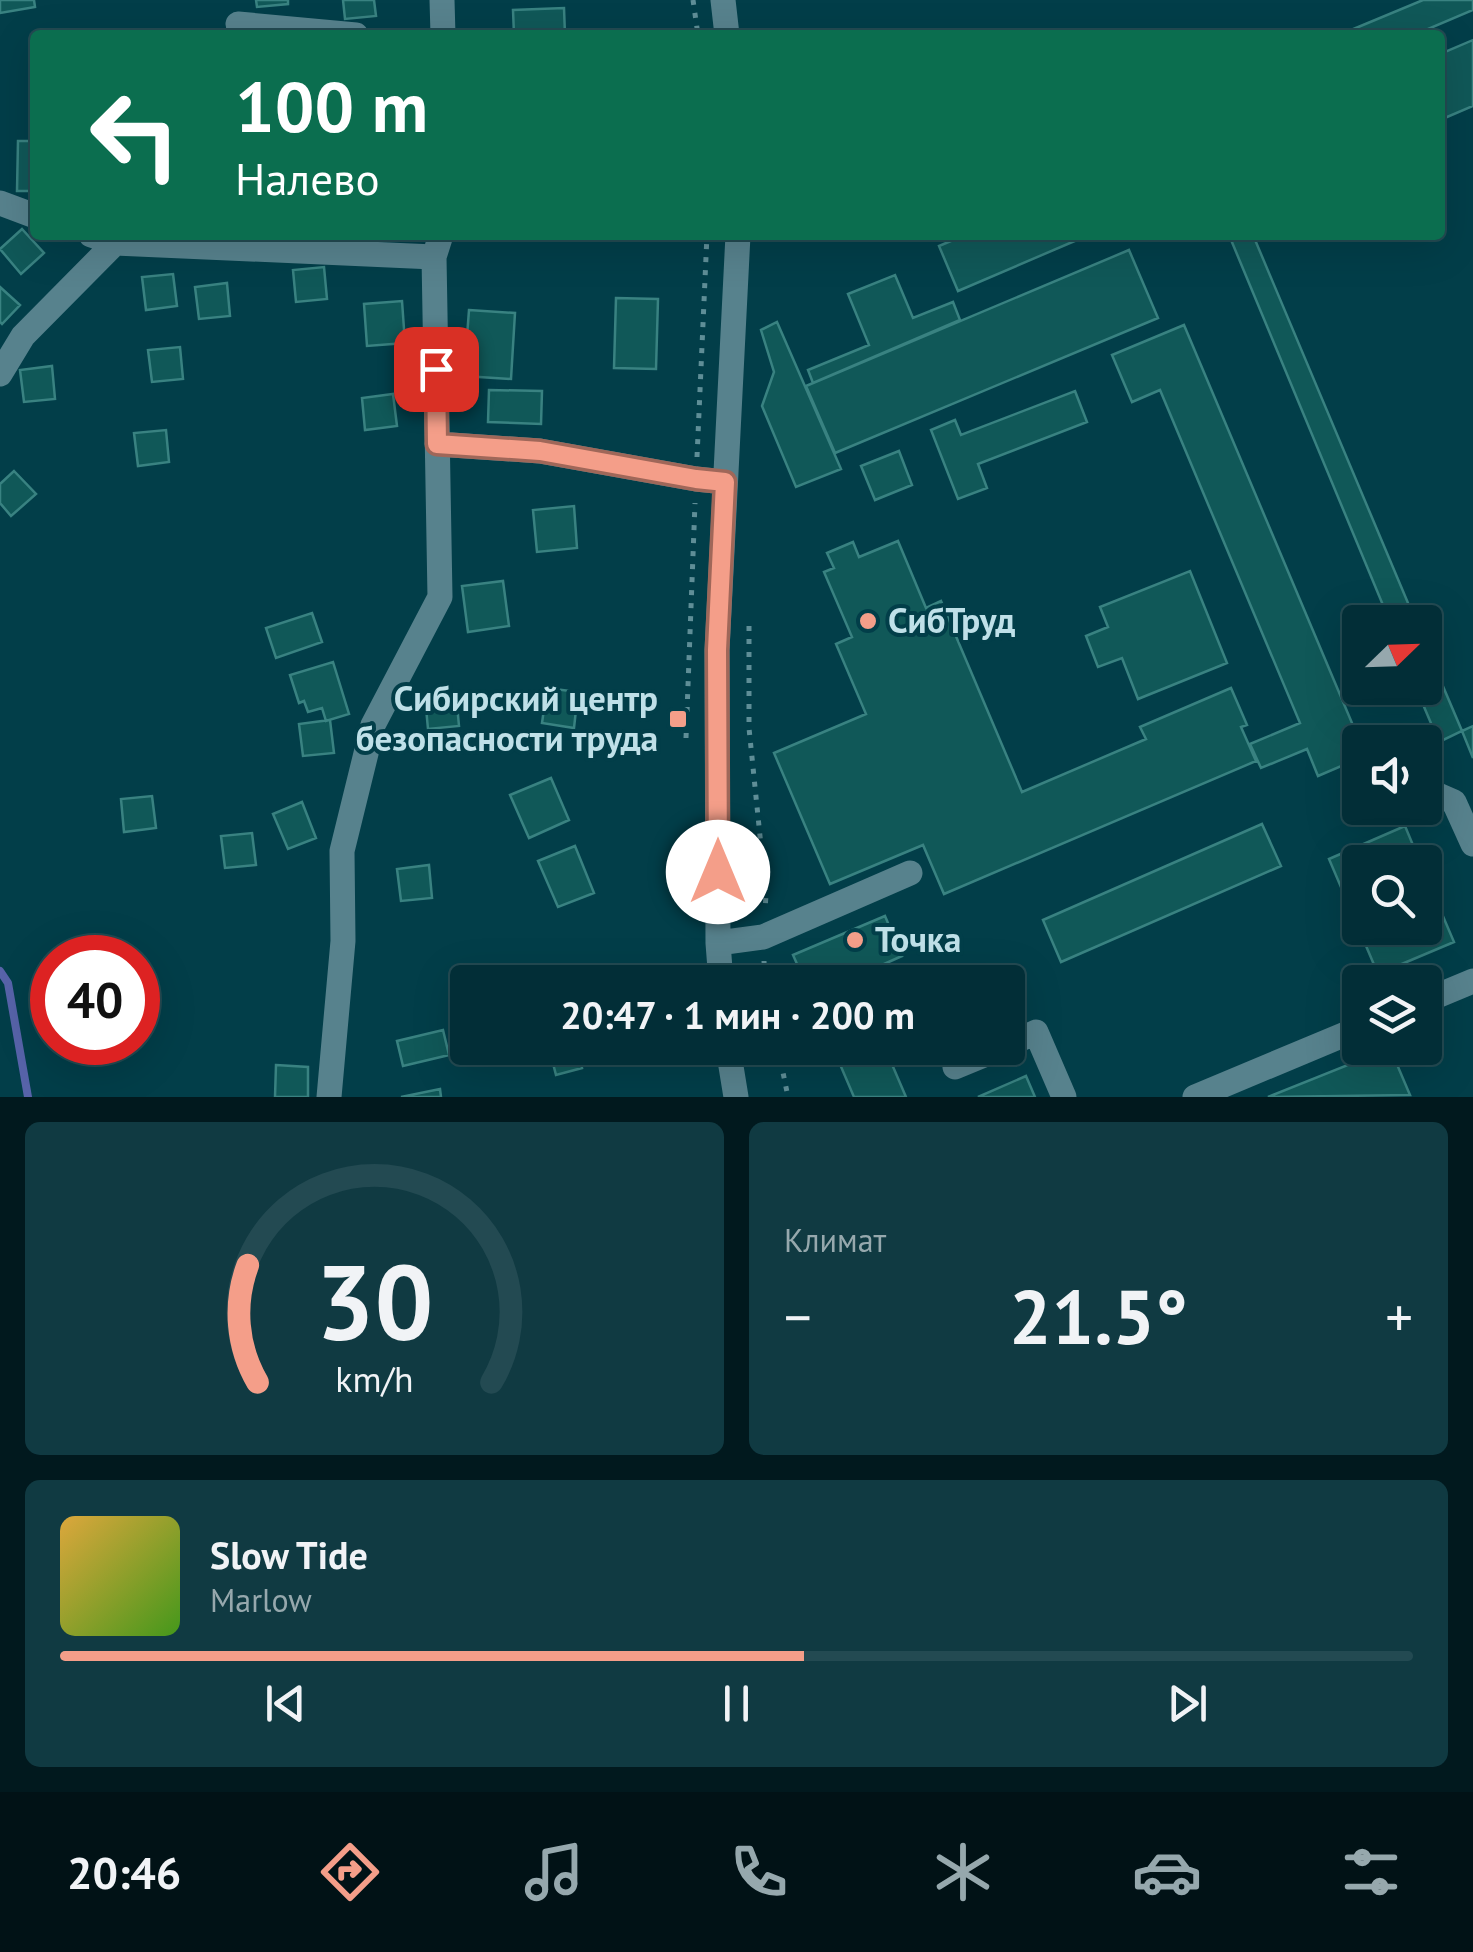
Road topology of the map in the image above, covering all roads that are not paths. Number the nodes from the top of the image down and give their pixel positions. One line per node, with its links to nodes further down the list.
1 (442, 0): 5 (street)
2 (723, 0): 6 (street)
3 (238, 24): 4 (street)
4 (302, 30)
5 (443, 30)
6 (727, 30)
7 (0, 203): 8 (street)
8 (30, 214)
9 (102, 240): 13 (street)
10 (151, 240): 12 (street)
11 (738, 240): 15 (street)
12 (438, 246): 14 (street)
13 (0, 374)
14 (437, 444): 15 (street); 28 (street)
15 (725, 482): 19 (street)
16 (1442, 797): 17 (street)
17 (1473, 844)
18 (910, 873): 19 (street)
19 (718, 943): 20 (street)
20 (720, 965)
21 (1473, 982): 22 (street)
22 (1442, 994)
23 (1342, 1036): 31 (street)
24 (1025, 1037): 30 (street)
25 (731, 1065): 29 (street)
26 (961, 1065): 27 (street)
27 (954, 1068)
28 (329, 1097)
29 (736, 1097)
30 (1064, 1097)
31 (1195, 1097)

